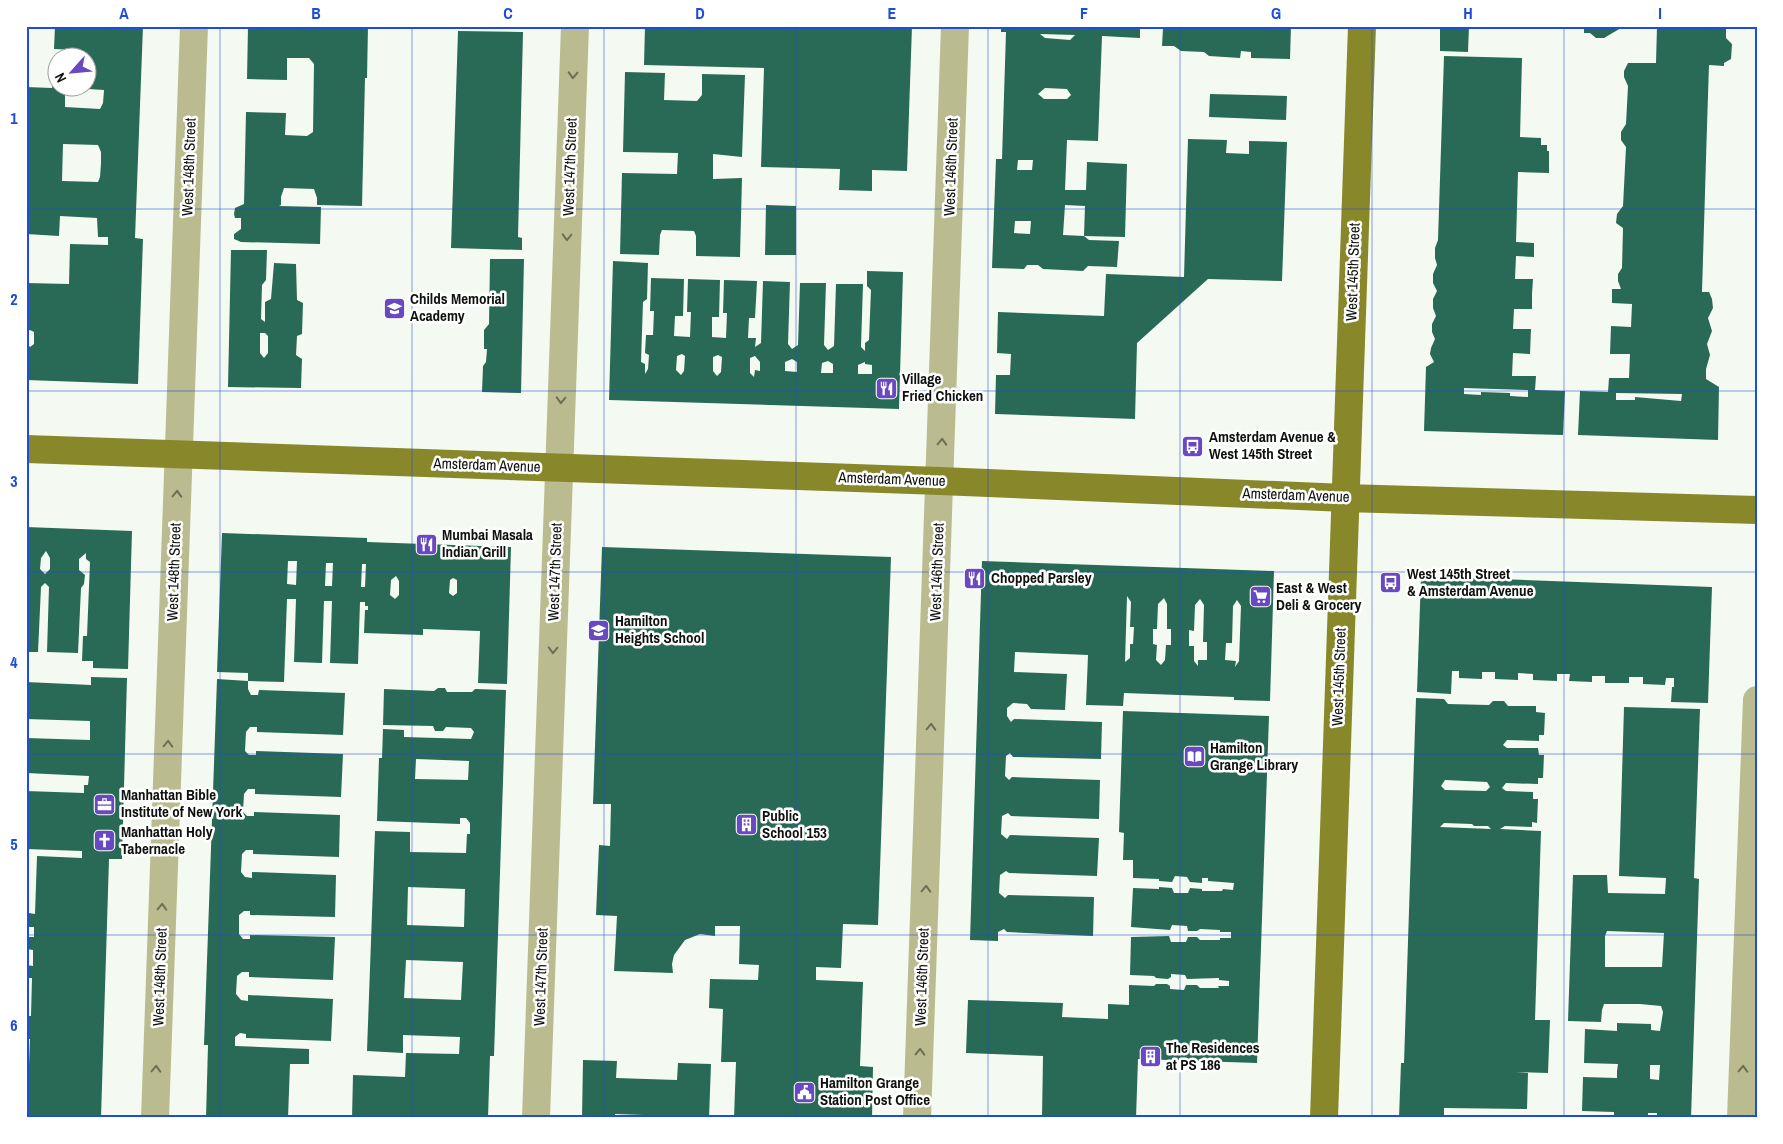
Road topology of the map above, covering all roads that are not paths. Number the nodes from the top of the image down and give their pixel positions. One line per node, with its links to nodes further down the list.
1 (194, 26): 6 (street, West 148th Street)
2 (574, 26): 7 (street, West 147th Street, one-way to 7)
3 (956, 26): 8 (street, West 146th Street, one-way to 3)
4 (1362, 26): 9 (main road, West 145th Street)
5 (26, 449): 6 (main road, Amsterdam Avenue)
6 (178, 454): 7 (main road, Amsterdam Avenue); 12 (street, West 148th Street, one-way to 6)
7 (559, 467): 8 (main road, Amsterdam Avenue); 13 (street, West 147th Street, one-way to 13)
8 (940, 481): 9 (main road, Amsterdam Avenue); 14 (street, West 146th Street, one-way to 8)
9 (1346, 498): 10 (main road, Amsterdam Avenue); 15 (main road, West 145th Street)
10 (1757, 510)
11 (1757, 700): 16 (street, one-way to 11)
12 (155, 1118)
13 (536, 1118)
14 (917, 1118)
15 (1324, 1118)
16 (1741, 1118)

